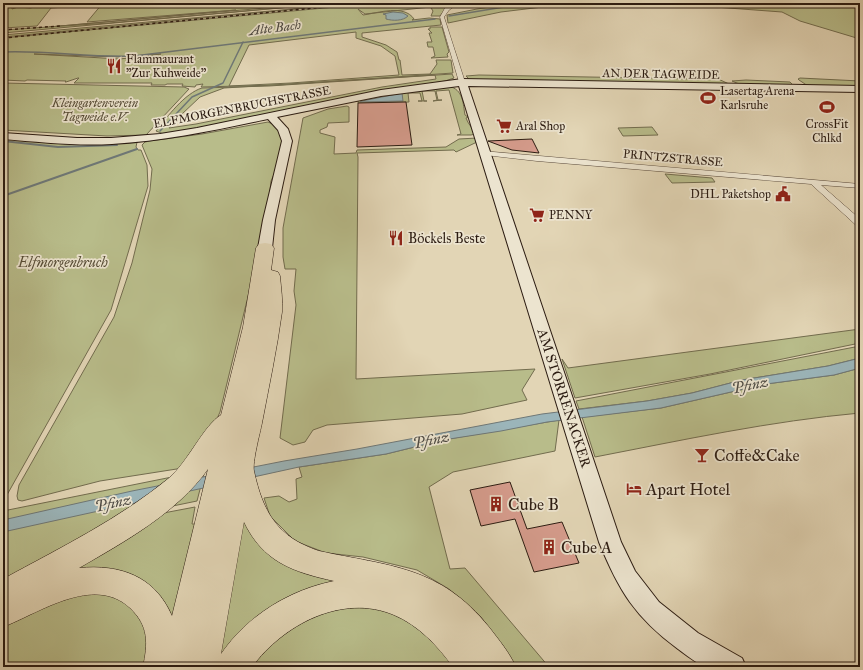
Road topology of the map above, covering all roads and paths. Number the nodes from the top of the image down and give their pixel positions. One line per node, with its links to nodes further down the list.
1 (457, 3): 2 (street)
2 (462, 82): 3 (main road, AN DER TAGWEIDE); 4 (main road, ELFMORGENBRUCHSTRASSE); 6 (main road, AM STORRENACKER)
3 (860, 89)
4 (274, 120): 5 (main road, ELFMORGENBRUCHSTRASSE); 10 (main road)
5 (3, 136)
6 (485, 153): 7 (street, PRINTZSTRASSE); 21 (main road, AM STORRENACKER)
7 (813, 182): 8 (street, PRINTZSTRASSE); 9 (street)
8 (860, 186)
9 (860, 224)
10 (265, 248): 11 (highway); 11 (highway)
11 (228, 459): 12 (highway); 13 (highway)
12 (232, 504): 16 (highway); 17 (highway); 20 (highway)
13 (3, 595)
14 (3, 612): 15 (highway)
15 (160, 667)
16 (176, 667)
17 (202, 667)
18 (232, 667): 19 (highway)
19 (474, 667)
20 (499, 667)
21 (733, 667)

